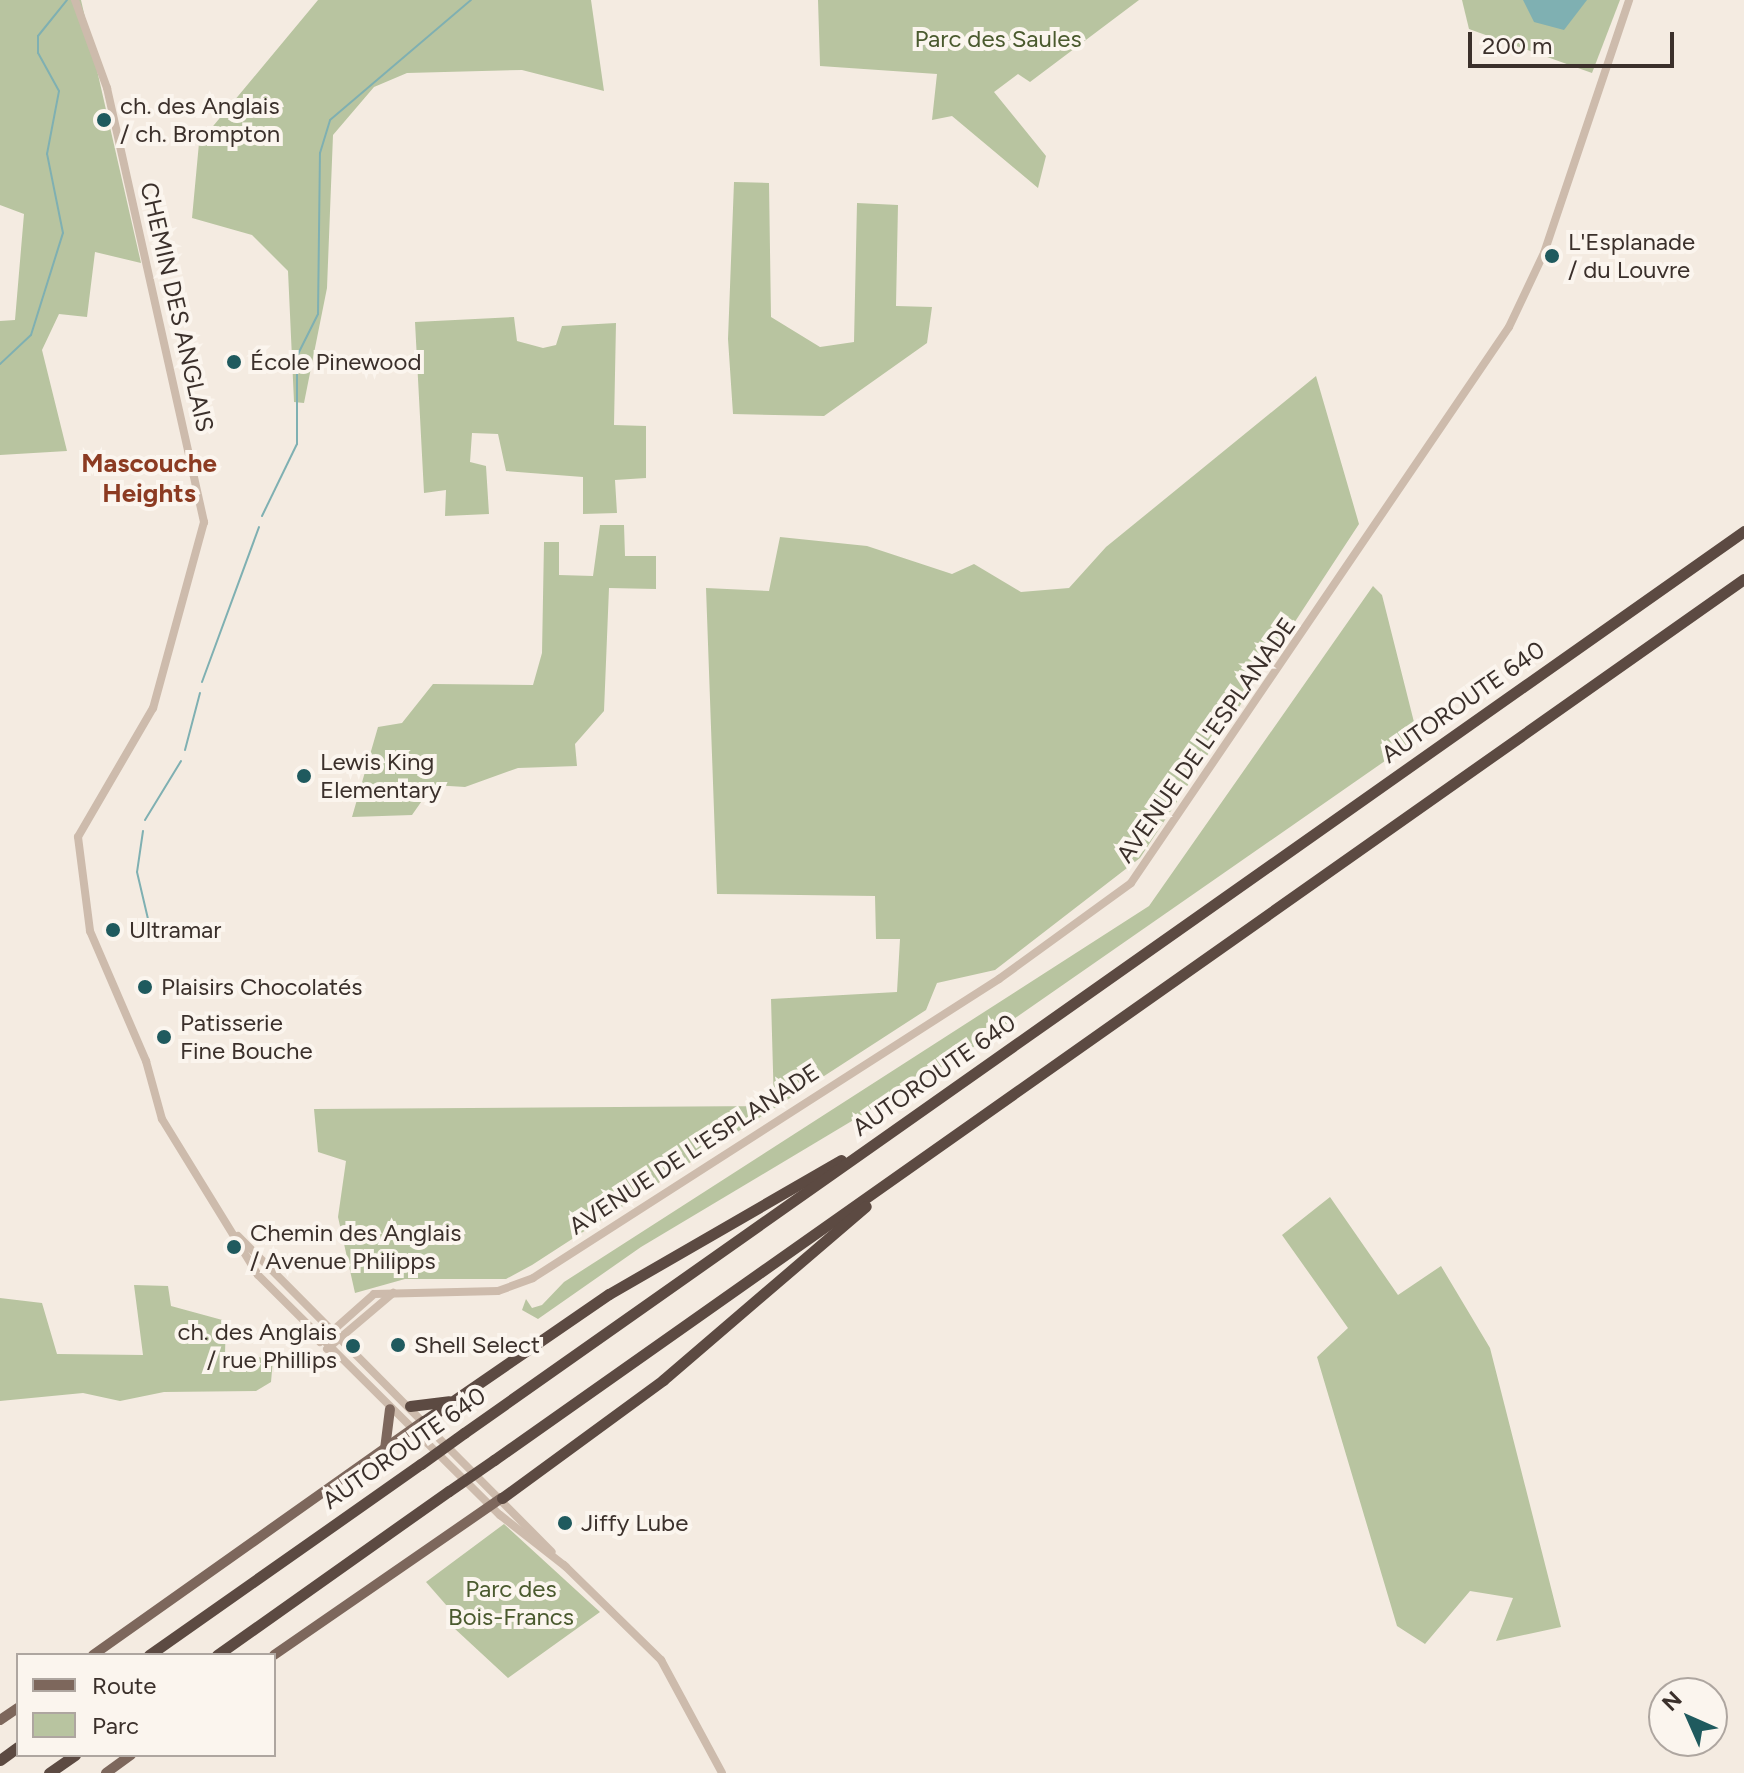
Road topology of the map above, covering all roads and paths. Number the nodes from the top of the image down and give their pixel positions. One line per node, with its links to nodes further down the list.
1 (75, 0): 7 (street, CHEMIN DES ANGLAIS)
2 (1629, 0): 8 (street, AVENUE DE L'ESPLANADE)
3 (1744, 531): 5 (highway, AUTOROUTE 640)
4 (1744, 579): 6 (highway)
5 (884, 1137): 12 (highway); 22 (highway, AUTOROUTE 640, bridge)
6 (918, 1161): 18 (highway); 23 (highway, bridge)
7 (237, 1235): 9 (street, CHEMIN DES ANGLAIS); 11 (street, CHEMIN DES ANGLAIS)
8 (408, 1291): 9 (street, AVENUE DE L'ESPLANADE); 10 (street, AVENUE DE L'ESPLANADE)
9 (330, 1332): 10 (street, CHEMIN DES ANGLAIS); 11 (street, AVENUE DE L'ESPLANADE)
10 (338, 1339): 11 (street, AVENUE DE L'ESPLANADE); 13 (street, CHEMIN DES ANGLAIS)
11 (324, 1346): 14 (street, CHEMIN DES ANGLAIS)
12 (455, 1399): 13 (highway); 15 (highway)
13 (410, 1406): 15 (street, CHEMIN DES ANGLAIS)
14 (390, 1409): 16 (street, CHEMIN DES ANGLAIS); 17 (main road)
15 (424, 1421): 16 (main road); 18 (street, CHEMIN DES ANGLAIS)
16 (412, 1430): 17 (main road); 19 (street, CHEMIN DES ANGLAIS)
17 (385, 1449): 21 (main road)
18 (502, 1498): 19 (main road); 20 (street, CHEMIN DES ANGLAIS)
19 (491, 1506): 20 (street, CHEMIN DES ANGLAIS); 24 (main road)
20 (566, 1567): 29 (street, CHEMIN DES ANGLAIS)
21 (96, 1653)
22 (152, 1653)
23 (220, 1653)
24 (276, 1654)
25 (72, 1757): 27 (highway)
26 (128, 1757): 28 (main road)
27 (49, 1773)
28 (106, 1773)
29 (722, 1773)

